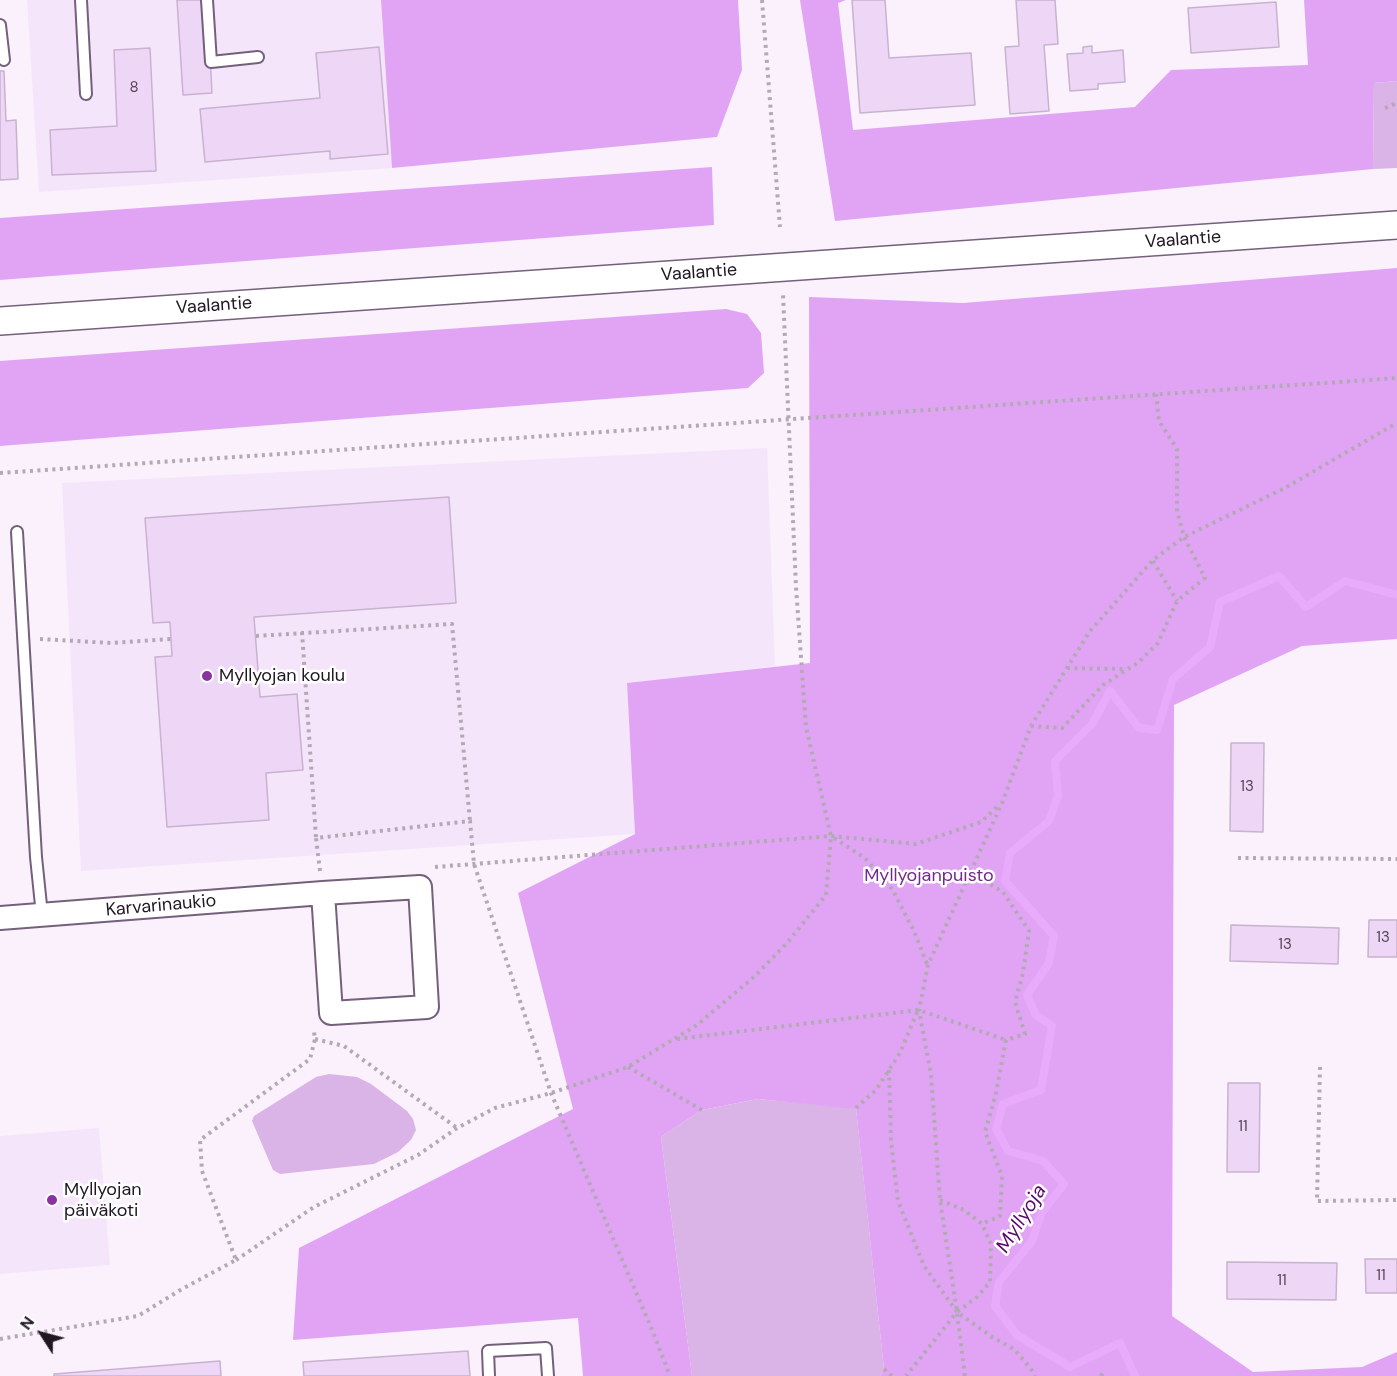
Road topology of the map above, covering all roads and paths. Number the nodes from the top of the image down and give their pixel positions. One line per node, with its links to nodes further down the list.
1 (81, 0): 7 (lane)
2 (207, 0): 5 (lane)
3 (762, 0): 11 (path)
4 (0, 25): 6 (lane)
5 (258, 57)
6 (4, 60)
7 (86, 94)
8 (1397, 103): 9 (path)
9 (1385, 108)
10 (1397, 225): 13 (street, Vaalantie)
11 (780, 227)
12 (783, 291): 16 (path)
13 (0, 321)
14 (1397, 378): 15 (path)
15 (1156, 394): 16 (path); 20 (path)
16 (790, 418): 18 (path); 32 (path)
17 (1397, 423): 20 (path)
18 (0, 474)
19 (17, 532): 25 (lane)
20 (1184, 537): 21 (path); 22 (path)
21 (1152, 560): 22 (path); 27 (path)
22 (1177, 601): 28 (path)
23 (302, 632): 24 (path); 31 (path); 33 (path)
24 (256, 636)
25 (23, 639): 26 (path); 39 (lane)
26 (171, 639)
27 (1066, 668): 28 (path); 29 (path)
28 (1126, 669): 29 (path)
29 (1031, 726): 30 (path)
30 (1002, 803): 32 (path); 37 (path)
31 (470, 821): 33 (path); 36 (path)
32 (831, 836): 36 (path); 41 (path); 45 (path)
33 (316, 838): 38 (path)
34 (1238, 858): 35 (path)
35 (1397, 859)
36 (474, 864): 50 (path)
37 (971, 873): 41 (path); 46 (path)
38 (322, 883): 38 (street, Karvarinaukio); 39 (street, Karvarinaukio)
39 (42, 915): 40 (street, Karvarinaukio)
40 (0, 918)
41 (928, 965): 42 (path)
42 (919, 1010): 45 (path); 46 (path); 49 (path); 54 (path)
43 (314, 1027): 44 (path)
44 (315, 1039): 53 (path); 57 (path)
45 (674, 1040): 47 (path)
46 (1006, 1040): 56 (path)
47 (628, 1067): 50 (path); 52 (path)
48 (1320, 1067): 55 (path)
49 (889, 1070): 51 (path); 58 (path)
50 (551, 1094): 53 (path); 64 (path)
51 (856, 1108)
52 (702, 1110)
53 (457, 1128): 57 (path)
54 (939, 1200): 56 (path); 58 (path)
55 (1397, 1200)
56 (982, 1224): 58 (path)
57 (236, 1260): 59 (path)
58 (957, 1312): 66 (path); 67 (path); 68 (path)
59 (0, 1339)
60 (884, 1369): 65 (path)
61 (1104, 1371): 69 (path)
62 (489, 1376): 63 (lane)
63 (548, 1376)
64 (670, 1376)
65 (892, 1376)
66 (906, 1376)
67 (965, 1376)
68 (1035, 1376)
69 (1101, 1376)

